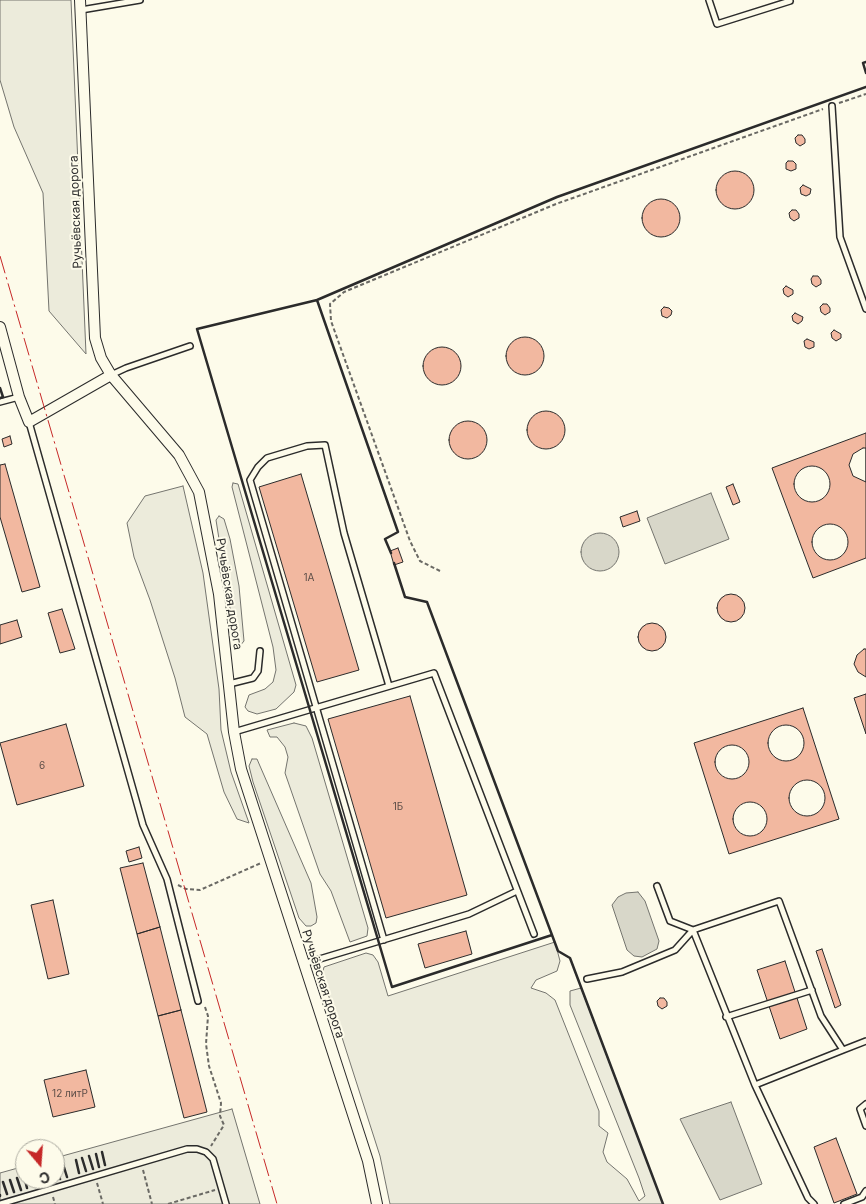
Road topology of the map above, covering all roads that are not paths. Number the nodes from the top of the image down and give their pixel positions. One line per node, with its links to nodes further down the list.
1 (140, 0): 4 (lane)
2 (709, 0): 3 (lane)
3 (790, 1)
4 (80, 5): 9 (street, Ручьёвская дорога)
5 (832, 106): 6 (lane)
6 (866, 309)
7 (0, 327): 10 (street)
8 (190, 346): 9 (lane)
9 (111, 375): 12 (street); 14 (street, Ручьёвская дорога)
10 (19, 397): 11 (lane); 12 (street)
11 (0, 402)
12 (29, 422): 26 (lane)
13 (260, 651): 14 (lane)
14 (229, 684): 17 (street, Ручьёвская дорога)
15 (388, 686): 16 (lane); 16 (lane); 19 (lane)
16 (316, 708): 17 (lane); 22 (lane)
17 (234, 732): 23 (street, Ручьёвская дорога)
18 (657, 886): 20 (lane)
19 (517, 890): 21 (lane); 22 (lane)
20 (693, 930): 24 (lane); 25 (lane); 27 (lane)
21 (534, 934)
22 (384, 940): 23 (lane)
23 (303, 964): 36 (street, Ручьёвская дорога)
24 (587, 979)
25 (812, 990): 27 (lane); 29 (lane)
26 (198, 1001)
27 (726, 1017): 30 (lane)
28 (866, 1041): 29 (lane)
29 (843, 1050): 30 (lane)
30 (755, 1085): 37 (lane)
31 (866, 1104): 32 (lane)
32 (866, 1126)
33 (866, 1191): 38 (lane)
34 (0, 1204): 35 (lane)
35 (226, 1204)
36 (377, 1204)
37 (814, 1204)
38 (844, 1204)

